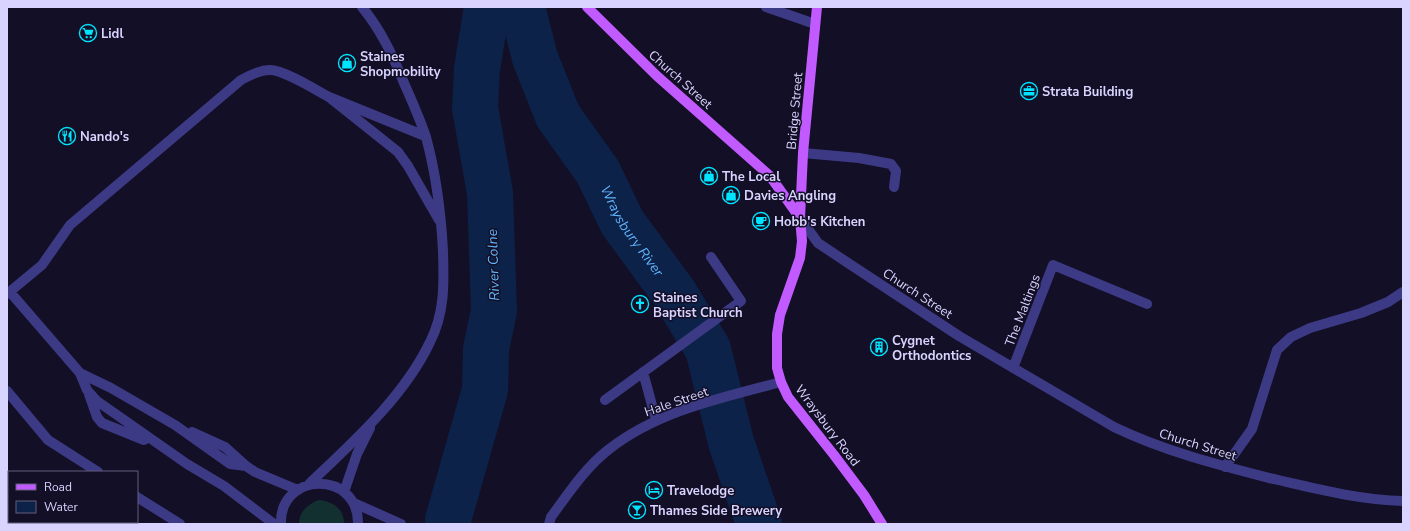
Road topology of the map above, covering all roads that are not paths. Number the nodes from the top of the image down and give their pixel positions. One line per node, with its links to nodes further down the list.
1 (362, 7): 7 (street)
2 (587, 7): 10 (main road, Church Street)
3 (766, 7): 5 (street)
4 (817, 7): 5 (main road, Bridge Street)
5 (815, 24): 8 (main road, Bridge Street)
6 (329, 97): 7 (street); 11 (street); 14 (street)
7 (425, 136): 11 (street)
8 (803, 153): 9 (street); 10 (main road, Bridge Street)
9 (894, 187)
10 (800, 218): 16 (street, Church Street); 19 (main road, Wraysbury Road)
11 (442, 226): 23 (street)
12 (711, 257): 17 (street)
13 (1403, 292): 26 (street)
14 (8, 293): 18 (street)
15 (1146, 304): 16 (street, The Maltings)
16 (1014, 368): 26 (street, Church Street)
17 (643, 372): 22 (street); 24 (street)
18 (80, 373): 20 (street); 29 (street)
19 (780, 382): 24 (street, Hale Street); 40 (main road, Wraysbury Road)
20 (87, 390): 25 (street); 25 (street)
21 (7, 391): 27 (street)
22 (605, 400)
23 (375, 417): 28 (street); 30 (street)
24 (656, 420): 39 (street, Hale Street)
25 (163, 447): 35 (street)
26 (1224, 467): 32 (street, Church Street)
27 (96, 471)
28 (309, 484): 29 (street); 30 (street)
29 (298, 490): 36 (street)
30 (344, 492): 33 (street)
31 (138, 498): 34 (street)
32 (1403, 501)
33 (354, 503): 37 (street); 38 (street)
34 (180, 524)
35 (274, 524)
36 (281, 524)
37 (358, 524)
38 (401, 524)
39 (548, 524)
40 (882, 524)

